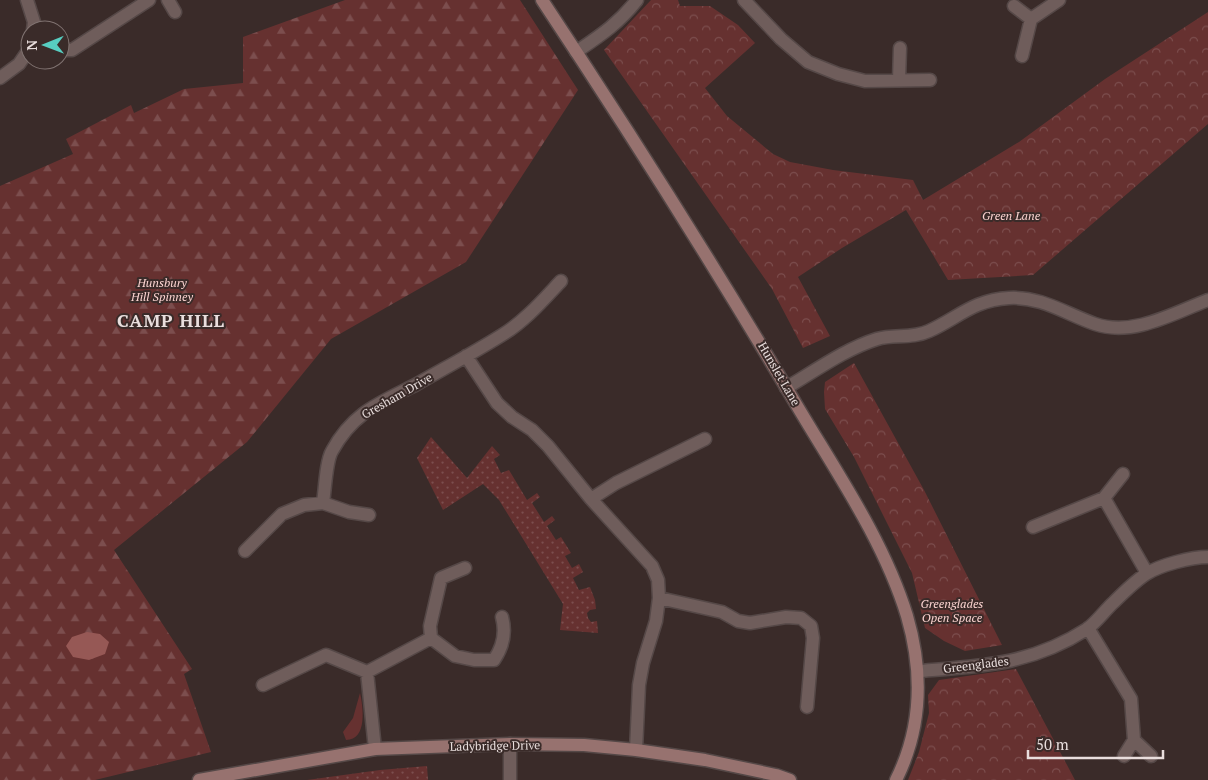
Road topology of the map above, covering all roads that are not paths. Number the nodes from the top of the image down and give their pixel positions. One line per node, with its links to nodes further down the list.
1 (27, 0): 11 (street)
2 (149, 0): 13 (street)
3 (168, 0): 9 (street)
4 (542, 0): 14 (street, Hunslet Lane)
5 (637, 0): 14 (street)
6 (744, 0): 18 (street)
7 (1059, 0): 10 (street)
8 (1014, 6): 10 (street)
9 (175, 12)
10 (1031, 19): 15 (street)
11 (33, 20)
12 (900, 48): 18 (street)
13 (70, 50)
14 (576, 52): 23 (street, Hunslet Lane)
15 (1022, 56)
16 (20, 63): 17 (street)
17 (0, 78)
18 (899, 80): 19 (street)
19 (930, 80)
20 (561, 281): 22 (street, Gresham Drive)
21 (1208, 300): 23 (street)
22 (466, 356): 27 (street); 28 (street, Gresham Drive)
23 (786, 388): 39 (street, Hunslet Lane)
24 (704, 439): 27 (street)
25 (1123, 474): 26 (street)
26 (1104, 498): 30 (street); 34 (street)
27 (591, 499): 35 (street)
28 (322, 503): 29 (street); 31 (street)
29 (370, 515)
30 (1033, 527)
31 (245, 551)
32 (1208, 557): 34 (street, Greenglades)
33 (465, 568): 38 (street)
34 (1147, 573): 37 (street, Greenglades)
35 (659, 598): 42 (street); 46 (street)
36 (502, 617): 38 (street)
37 (1088, 628): 39 (street, Greenglades); 43 (street)
38 (431, 638): 40 (street)
39 (918, 671): 54 (street, Hunslet Lane)
40 (367, 672): 41 (street); 45 (street)
41 (263, 684)
42 (807, 708)
43 (1134, 740): 47 (street); 48 (street)
44 (510, 744): 45 (street, Ladybridge Drive); 46 (street, Ladybridge Drive); 52 (street)
45 (375, 749): 49 (street, Ladybridge Drive)
46 (636, 750): 50 (street, Ladybridge Drive)
47 (1124, 756)
48 (1151, 756)
49 (230, 777): 51 (street, Ladybridge Drive)
50 (776, 777): 53 (street, Ladybridge Drive)
51 (199, 780)
52 (510, 780)
53 (790, 780)
54 (896, 780)

